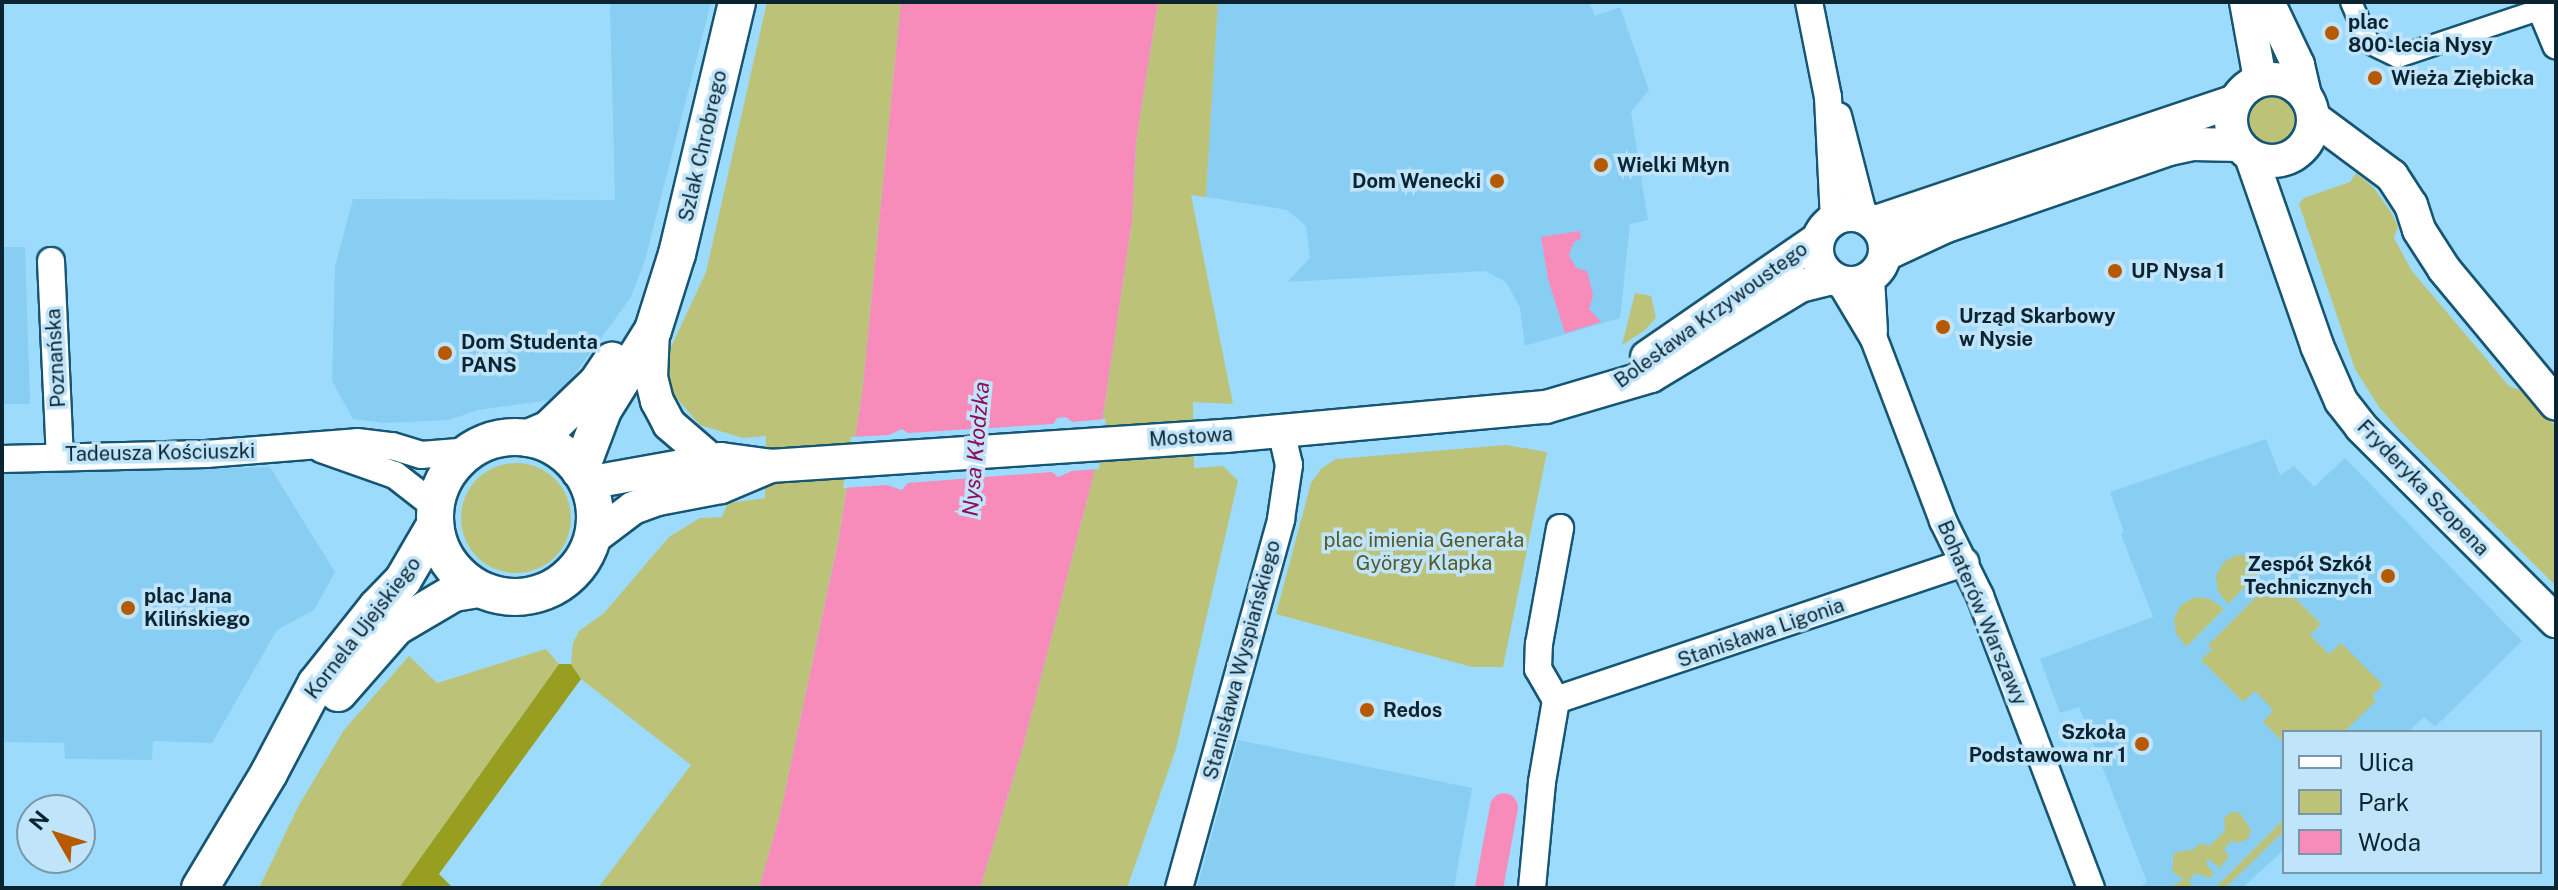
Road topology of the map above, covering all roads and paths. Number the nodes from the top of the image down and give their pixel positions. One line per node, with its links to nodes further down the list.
1 (737, 2): 15 (main road, Szlak Chrobrego)
2 (1809, 2): 12 (street)
3 (2246, 2): 8 (street)
4 (2268, 2): 10 (street)
5 (2351, 2): 6 (street)
6 (2545, 5): 7 (street)
7 (2556, 45)
8 (2260, 79): 9 (street); 10 (street)
9 (2235, 101): 11 (street); 12 (street, Bolesława Krzywoustego)
10 (2309, 106): 11 (street); 18 (street)
11 (2245, 150): 14 (street, Bolesława Krzywoustego); 33 (street, Fryderyka Szopena)
12 (1847, 225): 14 (street); 14 (street); 17 (street, Bolesława Krzywoustego)
13 (51, 261): 23 (street, Poznańska)
14 (1857, 273): 17 (street, Bolesława Krzywoustego); 31 (street, Bohaterów Warszawy)
15 (665, 289): 16 (main road, Szlak Chrobrego); 20 (main road, Szlak Chrobrego)
16 (653, 330): 25 (street); 27 (main road, Szlak Chrobrego)
17 (1607, 388): 19 (street, Mostowa)
18 (2556, 404)
19 (1281, 429): 26 (street, Mostowa); 38 (street, Stanisława Wyspiańskiego)
20 (528, 438): 22 (main road); 27 (main road)
21 (317, 448): 22 (street, Tadeusza Kościuszki); 23 (street, Tadeusza Kościuszki); 28 (street, Tadeusza Kościuszki)
22 (471, 451): 28 (main road)
23 (60, 456): 24 (street, Tadeusza Kościuszki)
24 (2, 459)
25 (711, 460): 26 (street, Mostowa); 27 (street, Mostowa)
26 (753, 469): 30 (street, Mostowa)
27 (584, 477): 30 (main road)
28 (436, 516): 32 (main road); 35 (main road, Kornela Ujejskiego)
29 (1560, 528): 34 (street)
30 (592, 539): 32 (main road)
31 (1965, 562): 34 (street, Stanisława Ligonia); 36 (street, Bohaterów Warszawy)
32 (479, 589): 35 (main road, Kornela Ujejskiego)
33 (2556, 621)
34 (1556, 700): 39 (street)
35 (269, 773): 37 (main road, Kornela Ujejskiego)
36 (2086, 887)
37 (200, 888)
38 (1179, 888)
39 (1532, 888)

